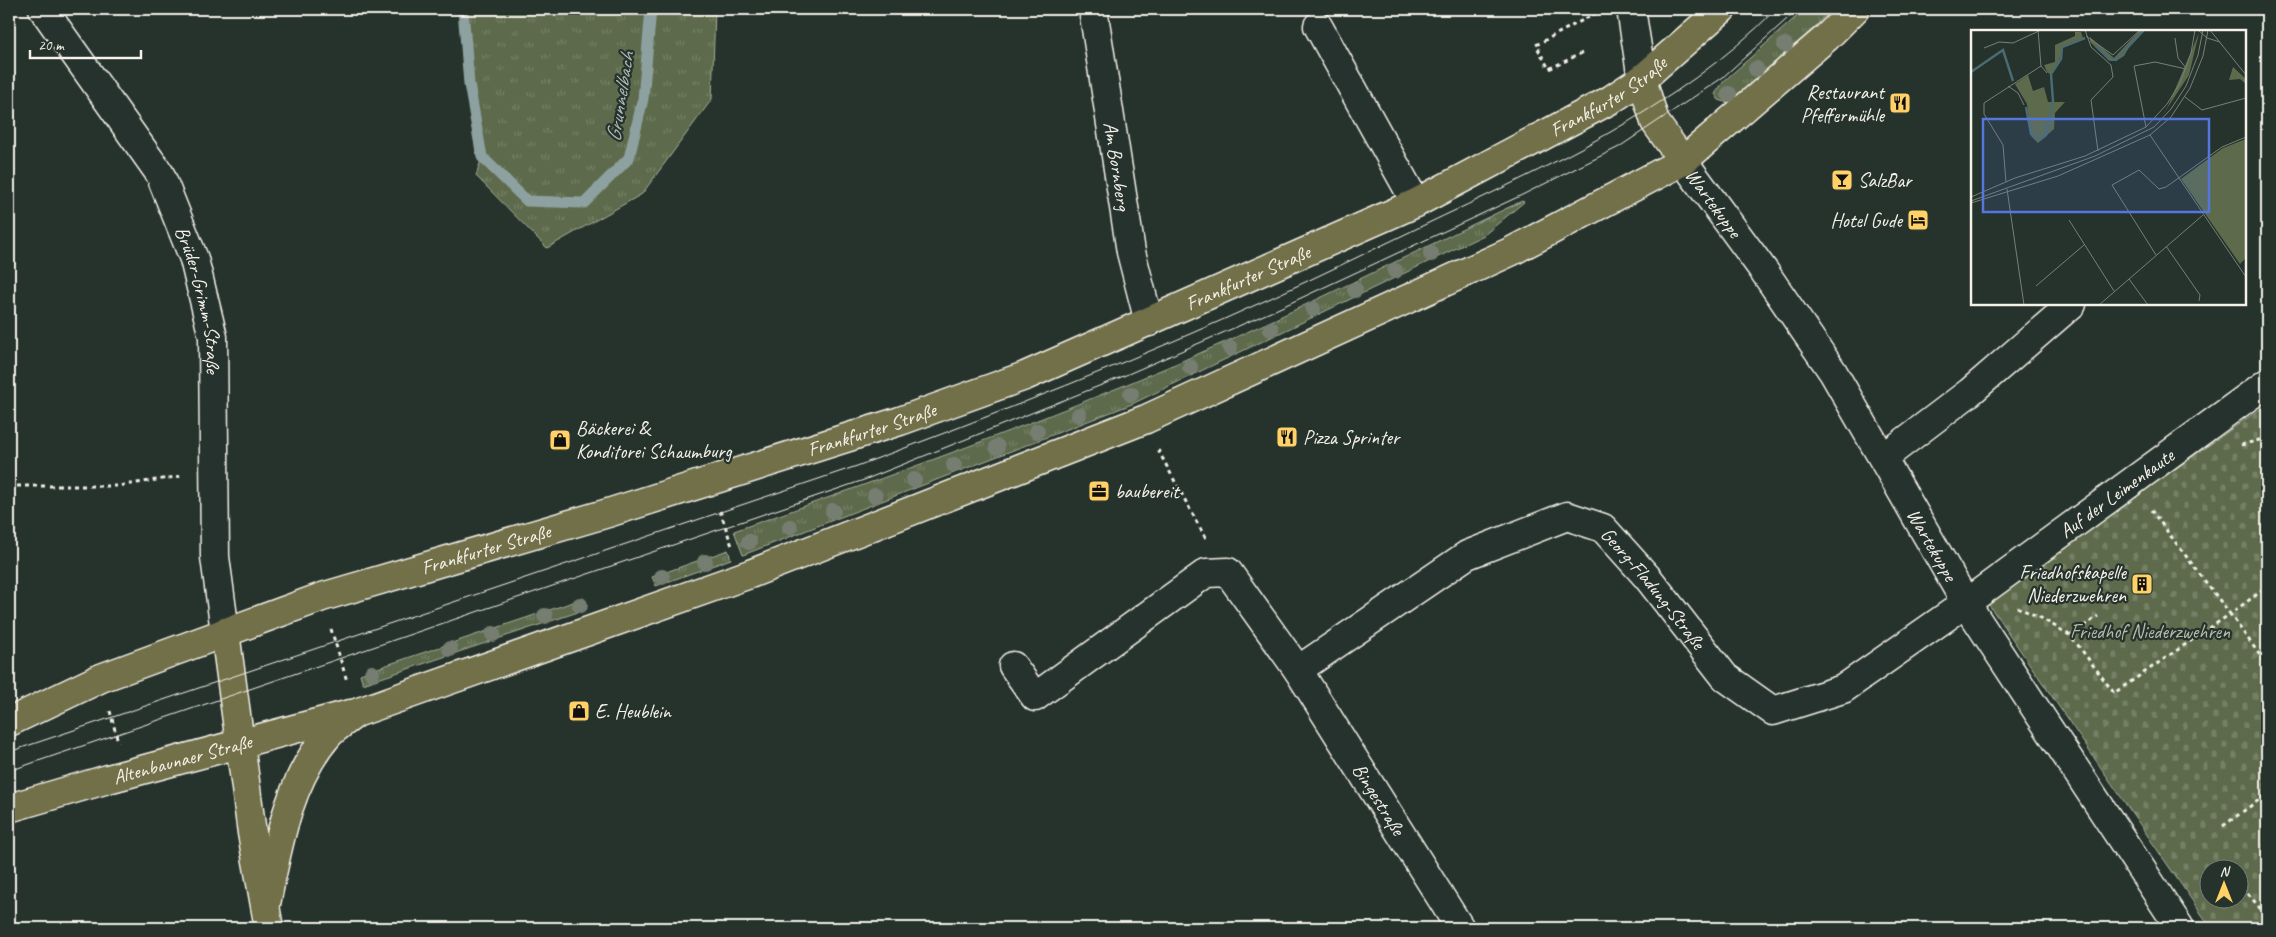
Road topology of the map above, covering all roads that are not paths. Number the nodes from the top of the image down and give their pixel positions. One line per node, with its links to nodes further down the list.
1 (43, 9): 15 (street, Brüder-Grimm-Straße)
2 (1093, 9): 11 (street, Am Bornberg)
3 (1631, 9): 7 (street)
4 (1722, 9): 7 (main road, Frankfurter Straße)
5 (1856, 9): 8 (main road)
6 (1318, 26): 9 (street)
7 (1642, 79): 8 (main road); 9 (main road, Frankfurter Straße)
8 (1682, 160): 13 (street, Wartekuppe); 18 (main road)
9 (1416, 203): 11 (main road, Frankfurter Straße)
10 (2071, 305): 13 (street)
11 (1150, 322): 15 (main road, Frankfurter Straße)
12 (2267, 382): 14 (street, Auf der Leimenkaute)
13 (1882, 458): 14 (street, Wartekuppe)
14 (1966, 603): 17 (street, Georg-Fladung-Straße); 24 (street, Wartekuppe)
15 (225, 632): 19 (main road); 20 (main road)
16 (1013, 666): 17 (street, Bingestraße)
17 (1298, 670): 23 (street, Bingestraße)
18 (356, 713): 20 (main road, Altenbaunaer Straße); 22 (main road)
19 (9, 722)
20 (240, 744): 21 (main road, Altenbaunaer Straße); 22 (main road)
21 (9, 808)
22 (267, 916)
23 (1460, 928)
24 (2180, 928)

